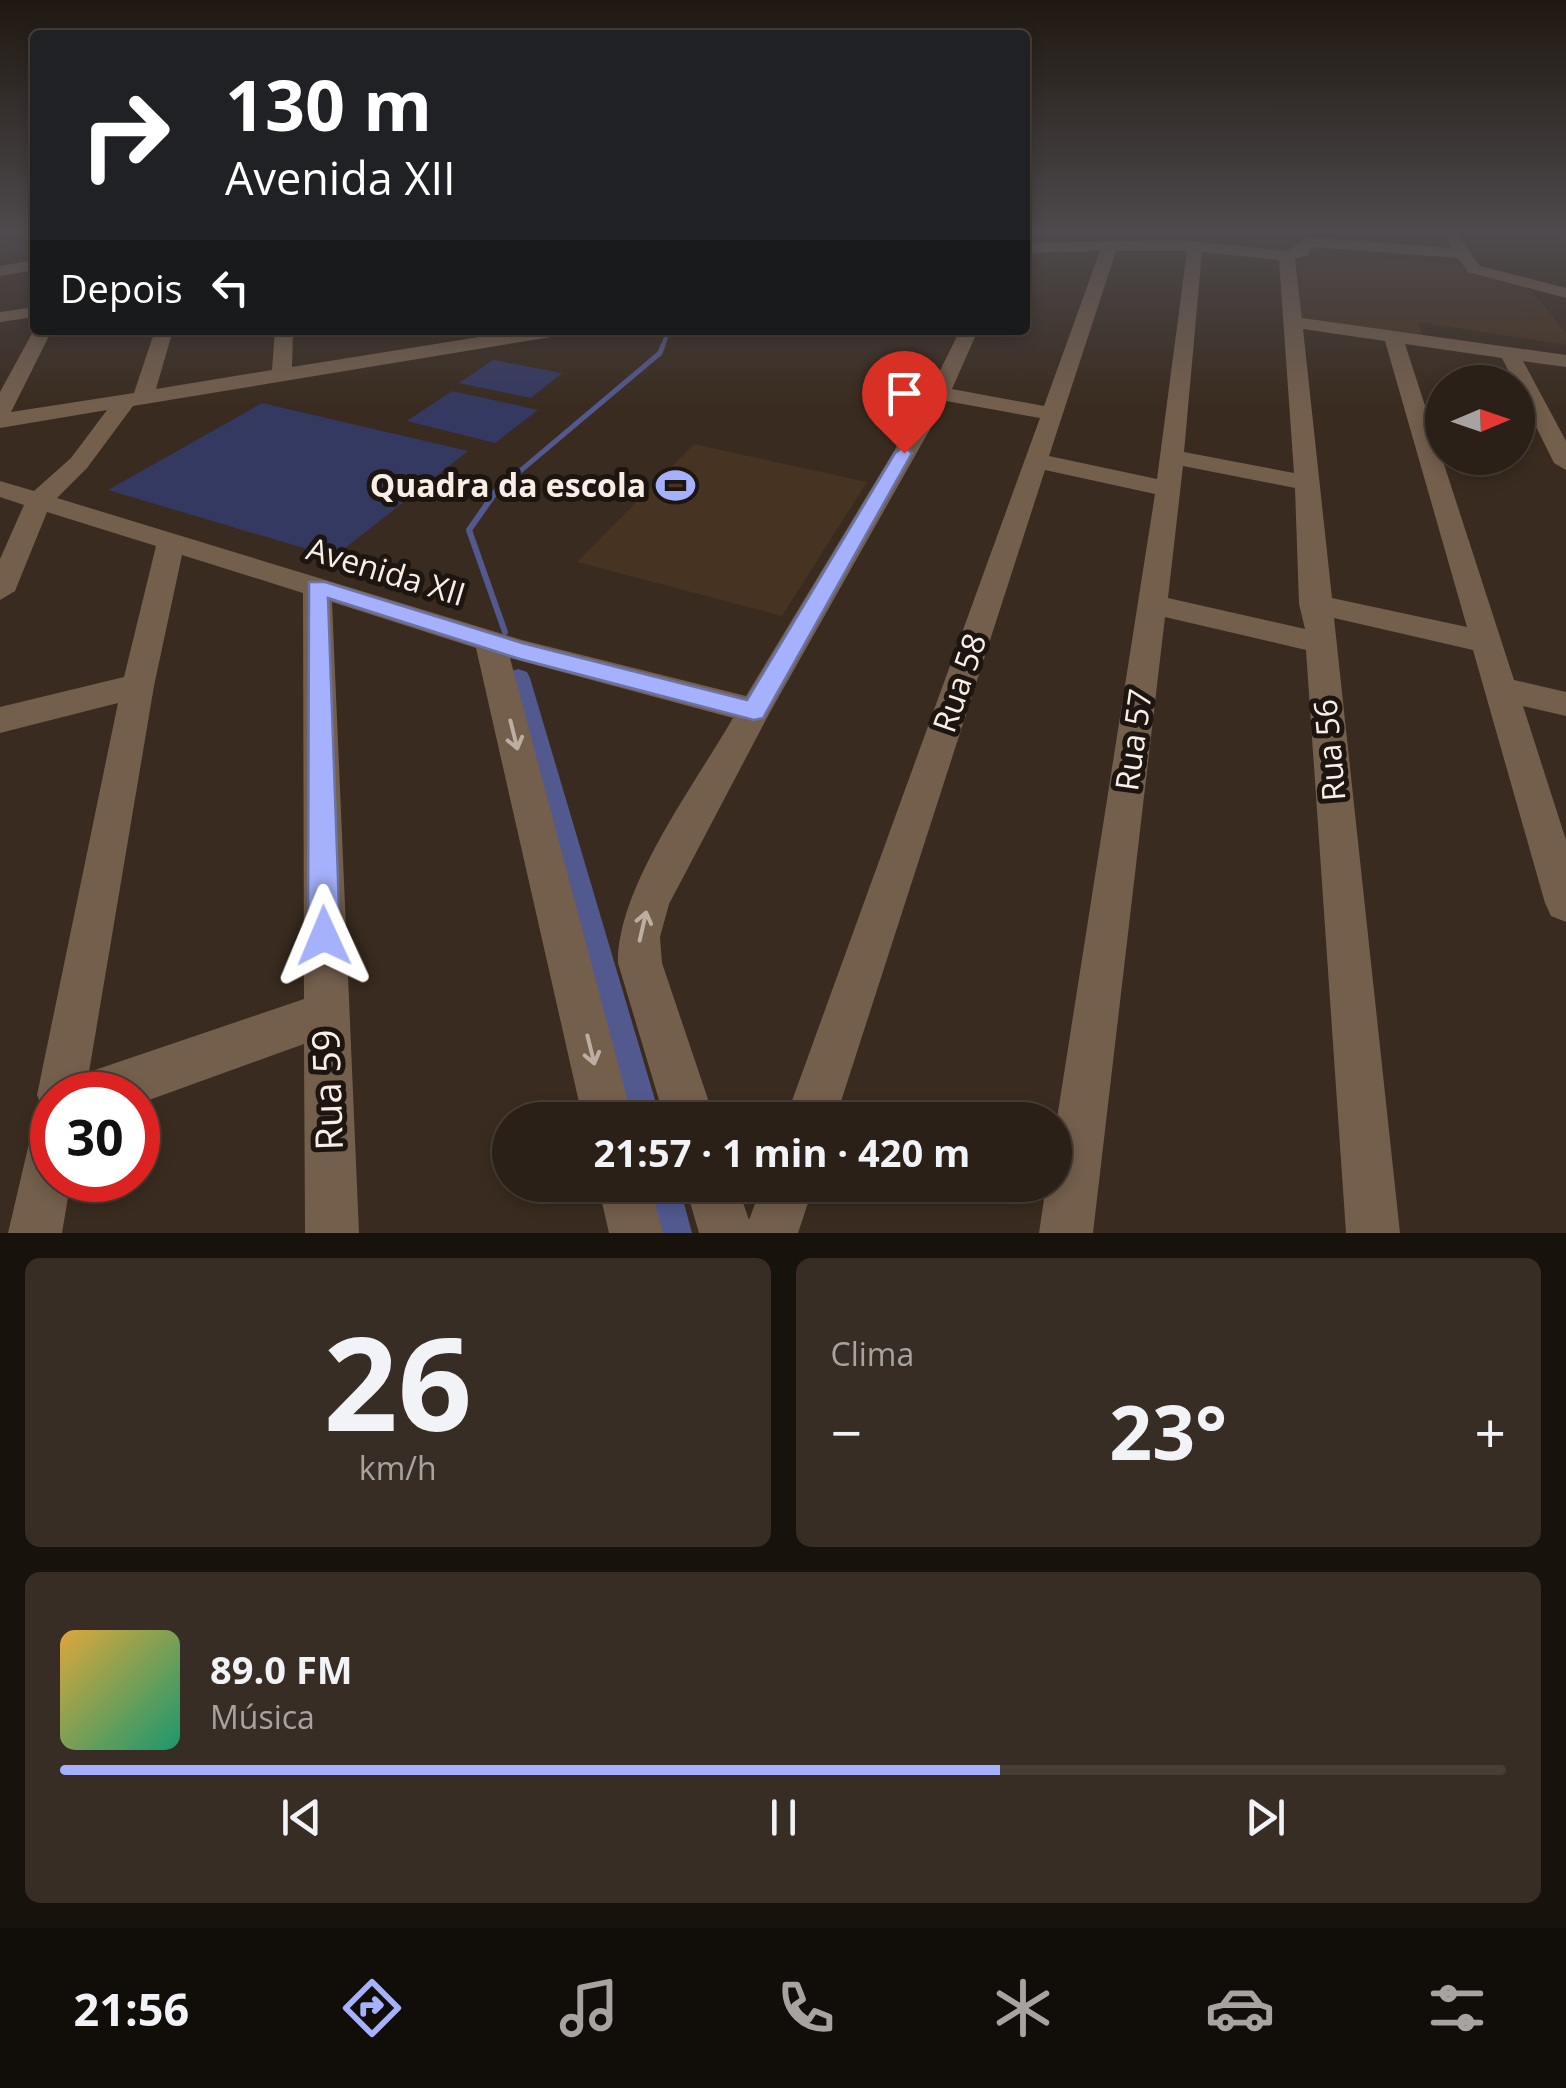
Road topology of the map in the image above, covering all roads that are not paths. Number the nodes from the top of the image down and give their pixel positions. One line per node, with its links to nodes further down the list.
1 (1095, 292): 21 (street, Rua 58)
2 (1190, 292): 25 (street, Rua 57)
3 (1293, 292): 6 (street, Rua 56)
4 (30, 313): 5 (street)
5 (0, 317)
6 (1291, 322): 13 (street); 26 (street, Rua 56)
7 (40, 335): 20 (street)
8 (162, 335): 19 (street)
9 (284, 335): 17 (street)
10 (401, 335): 15 (street)
11 (511, 335): 15 (street)
12 (967, 335): 18 (street)
13 (1394, 337): 14 (street); 35 (street)
14 (1509, 353): 16 (street); 24 (street)
15 (404, 355): 17 (street)
16 (1566, 361)
17 (282, 374): 19 (street)
18 (940, 393): 21 (street); 40 (street)
19 (135, 398): 22 (street); 28 (street)
20 (0, 413)
21 (1053, 414): 23 (street, Rua 58)
22 (0, 420)
23 (1036, 461): 25 (street); 48 (street, Rua 58)
24 (1566, 463)
25 (1169, 472): 26 (street); 32 (street, Rua 57)
26 (1304, 482): 33 (street, Rua 56)
27 (0, 489): 28 (street, Avenida XII)
28 (38, 502): 29 (street, Avenida XII); 31 (street)
29 (171, 541): 30 (street, Avenida XII); 37 (street)
30 (317, 587): 34 (street, Avenida XII); 43 (street, Rua 59)
31 (0, 591)
32 (1153, 604): 36 (street); 58 (street, Rua 57)
33 (1314, 604): 35 (street); 36 (street, Rua 56)
34 (490, 640): 40 (street, Avenida XII); 46 (street, one-way to 46)
35 (1485, 642): 38 (street)
36 (1321, 644): 59 (street, Rua 56)
37 (138, 686): 41 (street); 44 (street)
38 (1501, 690): 39 (street); 42 (street)
39 (1566, 704)
40 (754, 711): 47 (street, one-way to 40)
41 (0, 720)
42 (1566, 902)
43 (326, 1014): 45 (street); 54 (street, Rua 59)
44 (65, 1072)
45 (159, 1072)
46 (604, 1102)
47 (684, 1102)
48 (816, 1102)
49 (41, 1202): 53 (street)
50 (628, 1202): 55 (street)
51 (716, 1202): 56 (street)
52 (782, 1202): 57 (street)
53 (35, 1233)
54 (332, 1233)
55 (636, 1233)
56 (726, 1233)
57 (771, 1233)
58 (1066, 1233)
59 (1374, 1233)

